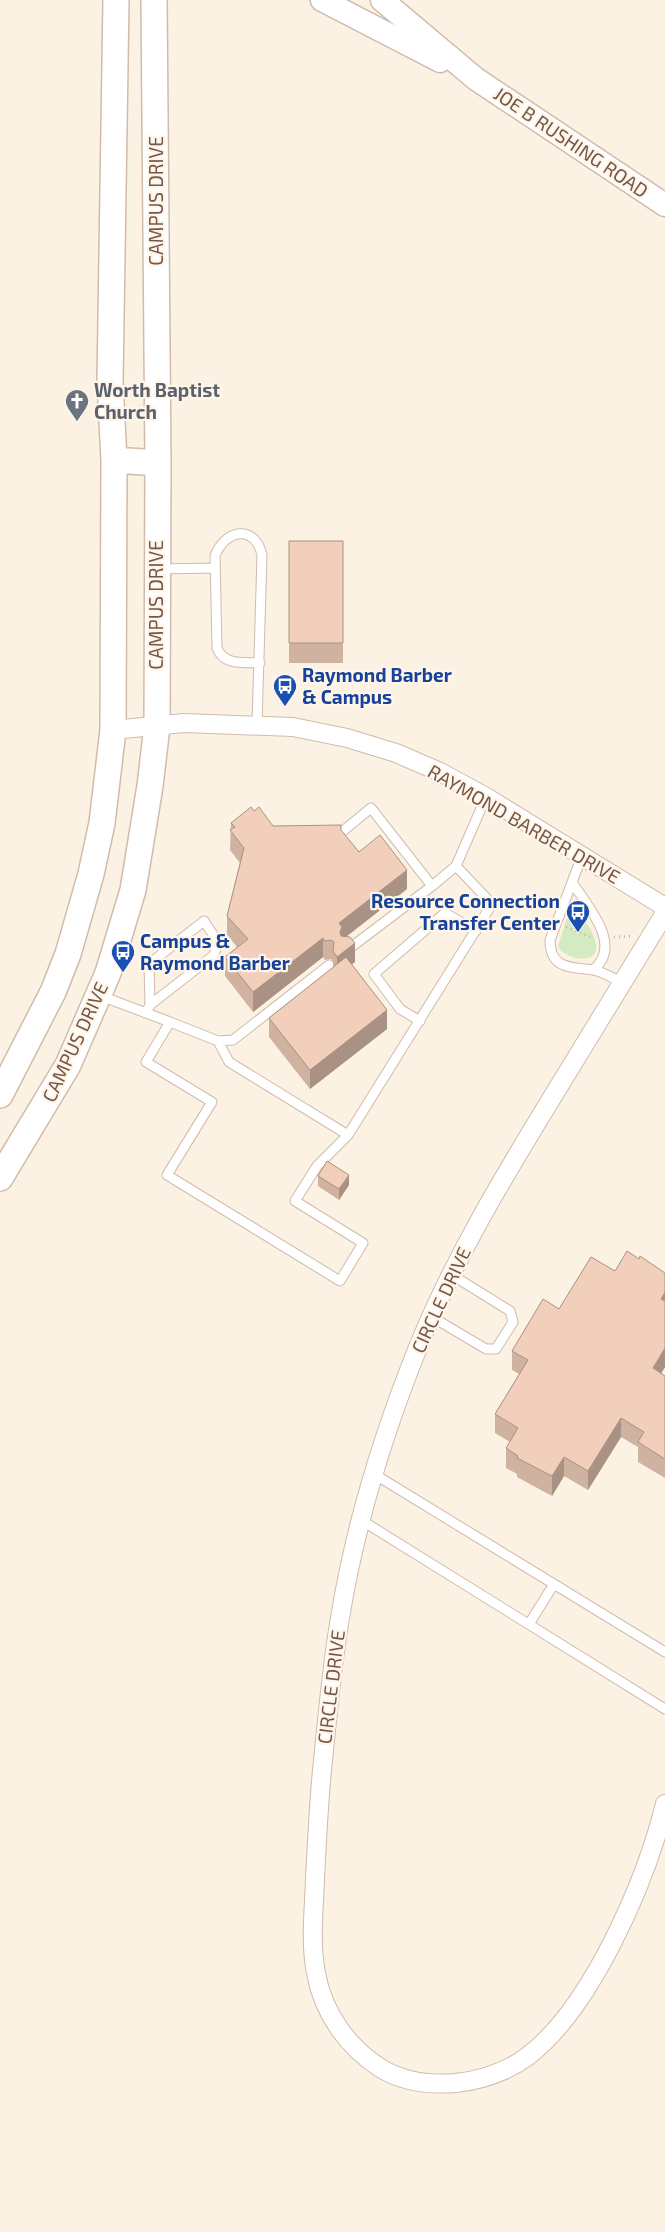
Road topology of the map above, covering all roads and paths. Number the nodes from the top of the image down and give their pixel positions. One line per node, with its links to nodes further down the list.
1 (116, 0): 7 (main road)
2 (154, 0): 8 (main road, CAMPUS DRIVE)
3 (322, 0): 5 (street, JOE B RUSHING ROAD)
4 (382, 0): 5 (street, JOE B RUSHING ROAD)
5 (476, 79): 6 (street, JOE B RUSHING ROAD)
6 (665, 205)
7 (114, 460): 8 (main road); 14 (main road)
8 (158, 463): 10 (main road, CAMPUS DRIVE)
9 (215, 568): 10 (lane); 11 (lane); 11 (lane)
10 (156, 569): 13 (main road, CAMPUS DRIVE)
11 (260, 663): 12 (lane)
12 (257, 724): 13 (street, RAYMOND BARBER DRIVE); 15 (street, RAYMOND BARBER DRIVE)
13 (157, 726): 14 (street, RAYMOND BARBER DRIVE); 28 (main road, CAMPUS DRIVE)
14 (113, 730): 33 (main road)
15 (486, 797): 17 (street, RAYMOND BARBER DRIVE); 18 (lane)
16 (338, 835): 20 (lane)
17 (582, 856): 19 (lane); 21 (street, RAYMOND BARBER DRIVE)
18 (456, 866): 20 (lane); 23 (lane)
19 (572, 882): 26 (lane); 26 (lane)
20 (432, 886): 24 (lane)
21 (665, 906)
22 (665, 914): 27 (street, CIRCLE DRIVE)
23 (476, 931): 30 (lane); 30 (lane)
24 (346, 951)
25 (328, 964): 32 (lane)
26 (593, 970): 27 (lane)
27 (623, 983): 36 (street, CIRCLE DRIVE)
28 (98, 995): 29 (lane); 35 (main road, CAMPUS DRIVE)
29 (148, 1009): 29 (lane); 31 (lane)
30 (420, 1021): 34 (lane)
31 (170, 1022): 32 (lane); 34 (lane)
32 (218, 1040): 34 (lane)
33 (0, 1095)
34 (348, 1135)
35 (0, 1178)
36 (452, 1275): 37 (street, CIRCLE DRIVE); 37 (lane)
37 (432, 1317): 38 (street, CIRCLE DRIVE)
38 (374, 1474): 39 (street, CIRCLE DRIVE); 40 (lane)
39 (362, 1520): 41 (lane); 44 (street, CIRCLE DRIVE)
40 (554, 1584): 41 (lane); 42 (lane)
41 (530, 1624): 43 (lane)
42 (665, 1652)
43 (665, 1709)
44 (665, 1804)

